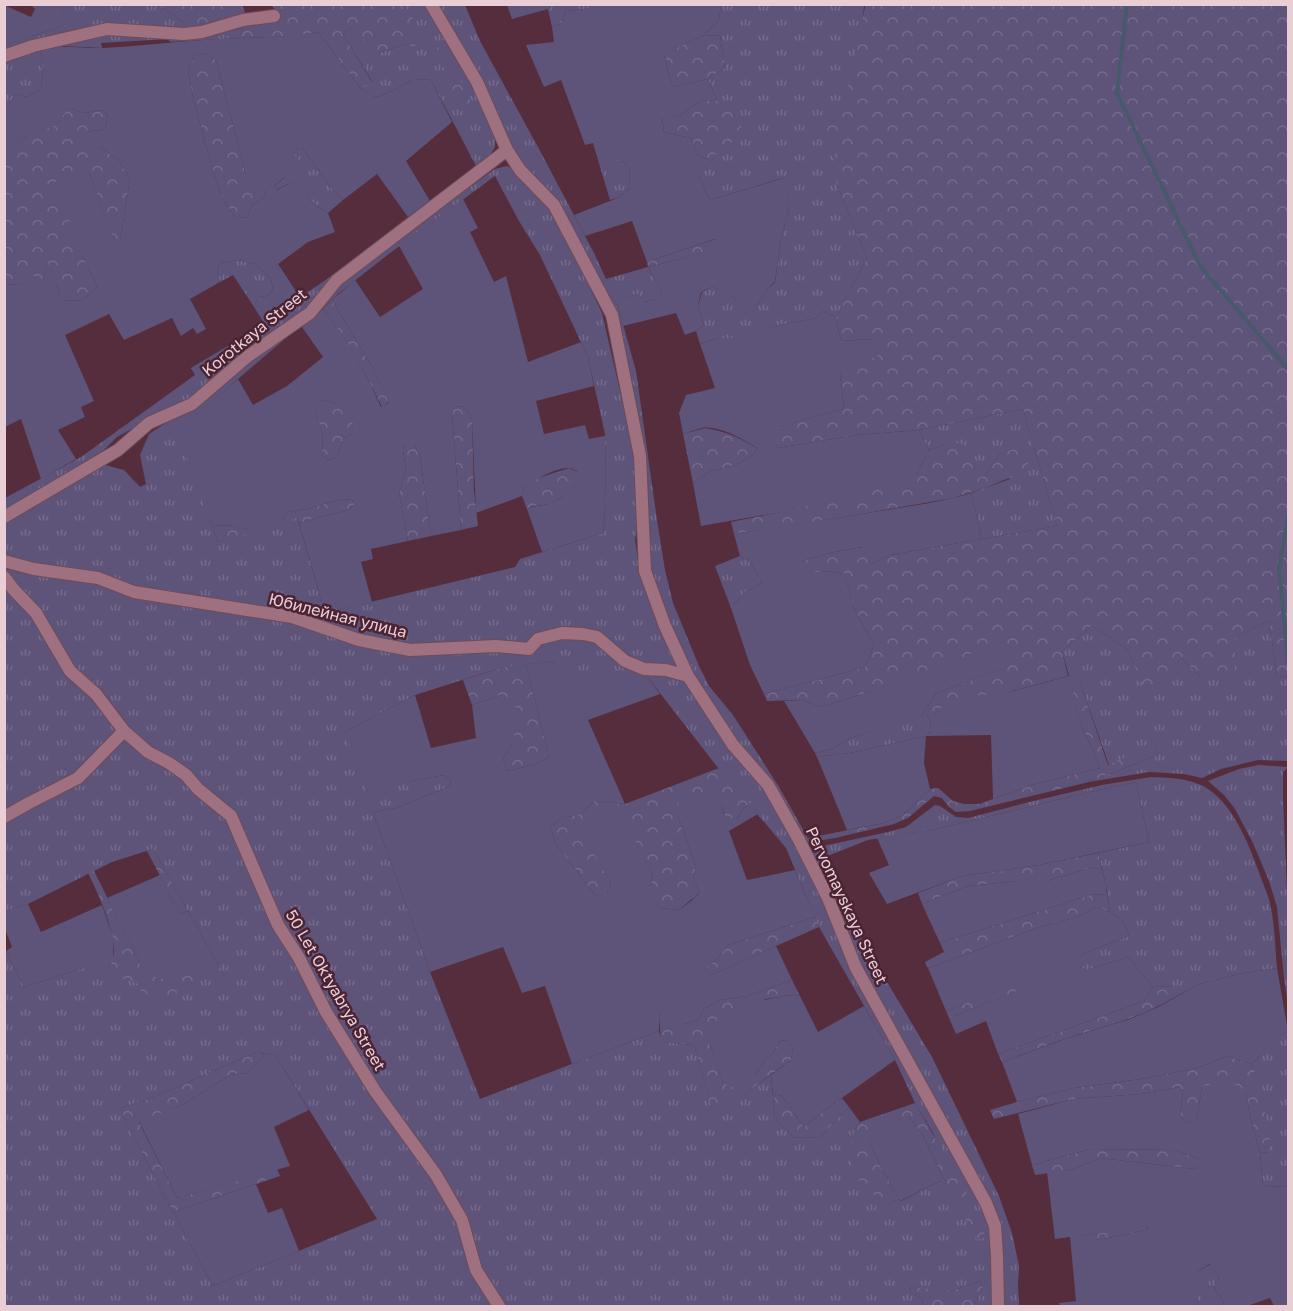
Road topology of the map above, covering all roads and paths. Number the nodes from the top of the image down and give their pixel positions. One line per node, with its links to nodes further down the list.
1 (431, 4): 4 (street, Pervomayskaya Street)
2 (274, 16): 3 (street)
3 (4, 56)
4 (507, 150): 5 (street, Korotkaya Street); 8 (street, Pervomayskaya Street)
5 (4, 517)
6 (4, 561): 8 (street, Юбилейная улица)
7 (4, 577): 9 (street, 50 Let Oktyabrya Street)
8 (688, 676): 12 (street, Pervomayskaya Street)
9 (124, 731): 10 (street); 11 (street, 50 Let Oktyabrya Street)
10 (4, 817)
11 (499, 1306)
12 (998, 1306)

